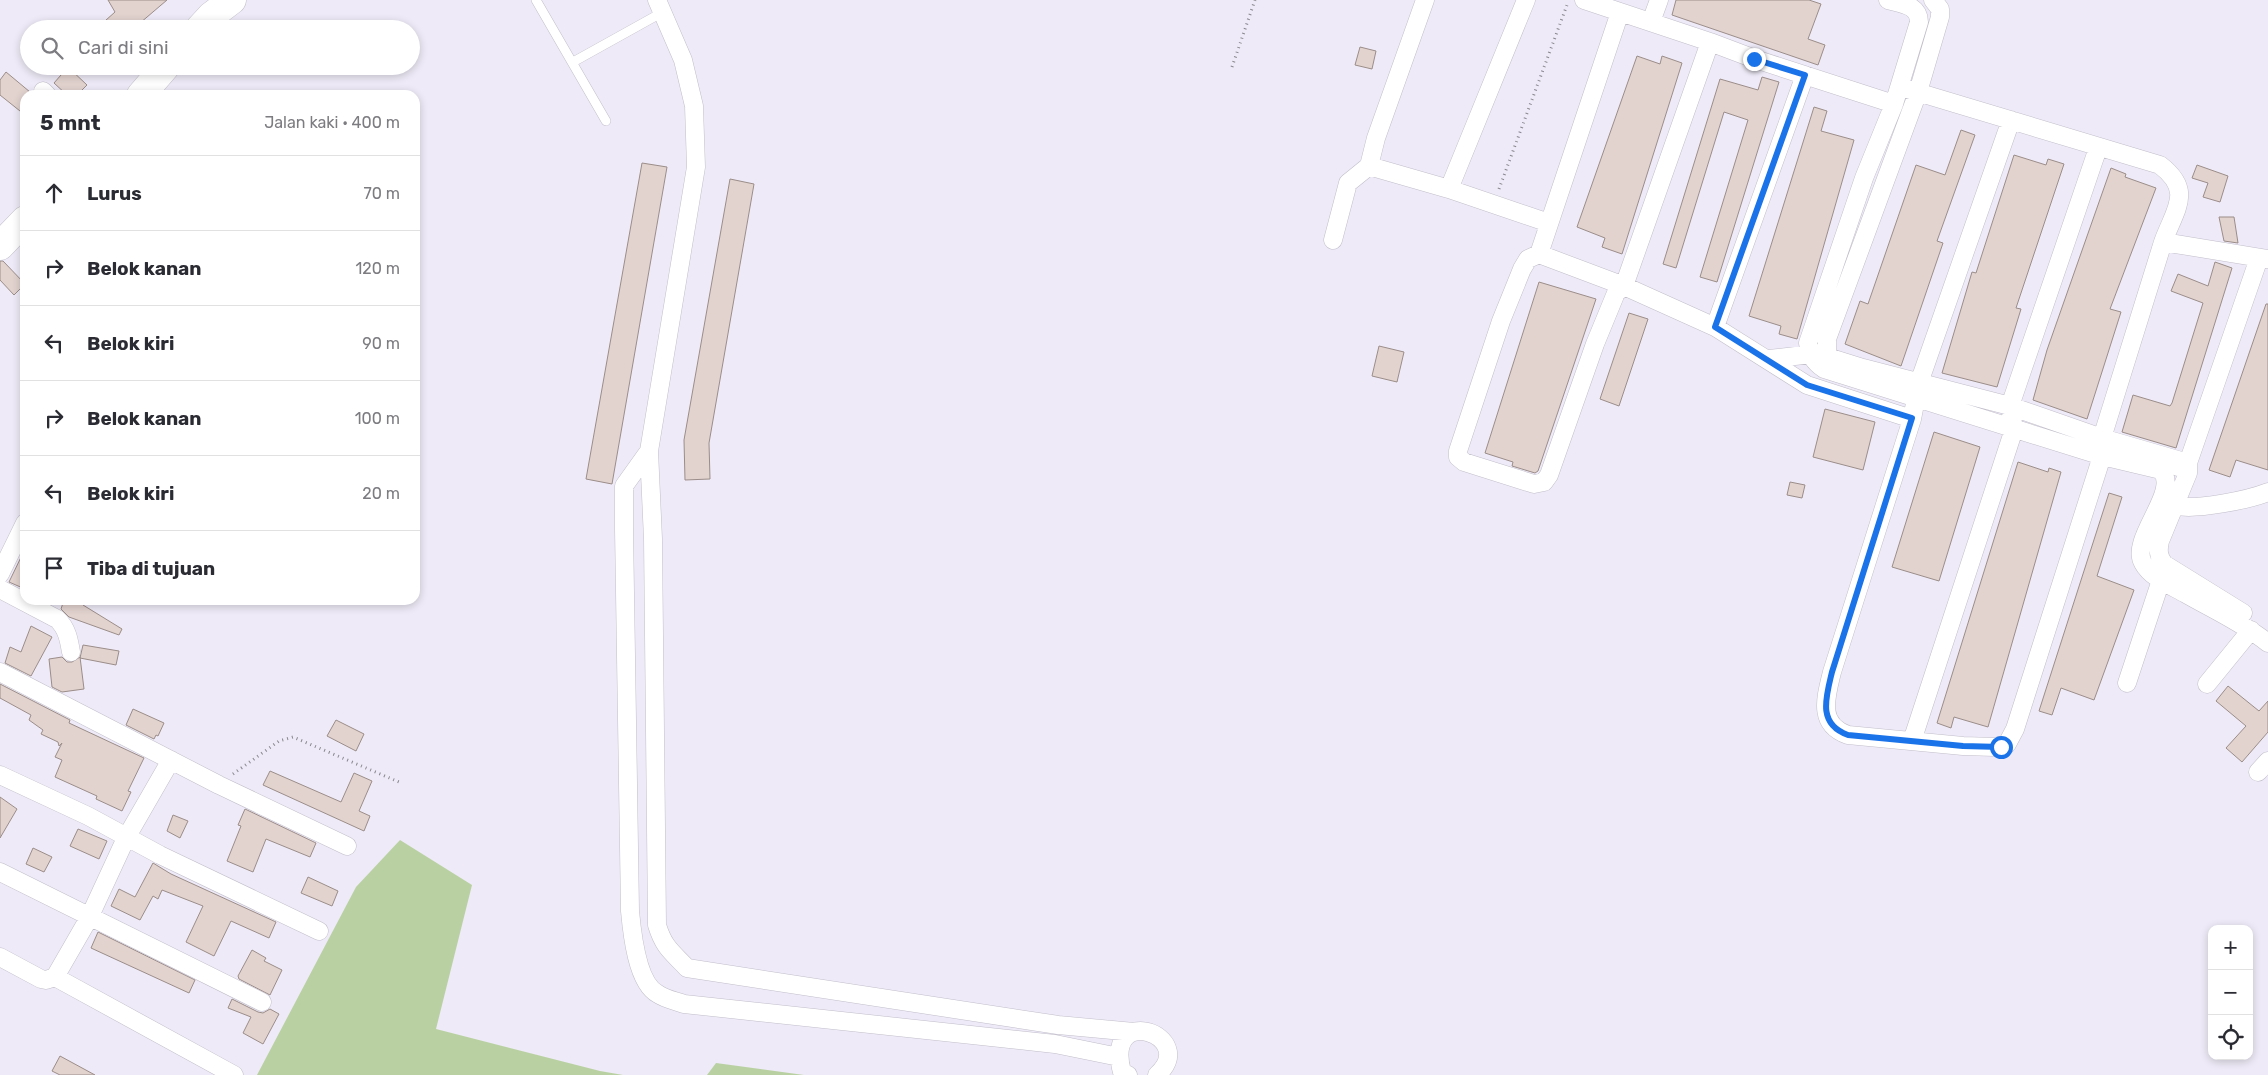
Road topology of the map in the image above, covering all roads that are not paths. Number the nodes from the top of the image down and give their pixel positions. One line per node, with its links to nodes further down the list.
1 (232, 0): 11 (main road)
2 (536, 0): 14 (lane)
3 (1425, 0): 24 (street)
4 (1526, 0): 25 (street)
5 (1584, 0): 10 (street)
6 (1659, 0): 12 (street)
7 (1888, 0): 17 (street)
8 (1936, 1): 19 (street)
9 (660, 6): 14 (lane); 42 (street)
10 (1620, 12): 12 (street); 26 (street)
11 (209, 20)
12 (1651, 22): 13 (street)
13 (1710, 42): 16 (street); 33 (street)
14 (573, 62): 22 (lane)
15 (158, 75): 18 (main road)
16 (1805, 75): 20 (street); 34 (street)
17 (1899, 87): 19 (street); 20 (street)
18 (145, 90)
19 (1918, 92): 21 (street); 35 (street)
20 (1894, 104): 35 (street)
21 (2011, 120): 23 (street); 37 (street)
22 (606, 121)
23 (2098, 148): 29 (street); 38 (street)
24 (1369, 166): 25 (street); 28 (street)
25 (1450, 189): 26 (street)
26 (1550, 223): 31 (street)
27 (20, 225): 30 (main road)
28 (1333, 240)
29 (2163, 242): 32 (street); 41 (street)
30 (0, 246)
31 (1539, 254): 33 (street); 33 (street)
32 (2264, 259): 44 (street)
33 (1624, 286): 34 (street)
34 (1715, 327): 36 (street)
35 (1818, 353): 36 (street); 37 (street)
36 (1768, 359): 39 (street)
37 (1918, 390): 38 (street); 39 (street); 40 (street)
38 (2010, 406): 40 (street); 41 (street)
39 (1912, 418): 60 (street)
40 (2014, 429): 43 (street); 60 (street)
41 (2102, 438): 43 (street); 44 (street)
42 (649, 452): 71 (street); 72 (street)
43 (2102, 456): 45 (street); 60 (street)
44 (2188, 462): 45 (street); 47 (street)
45 (2165, 474): 47 (street)
46 (2268, 492): 47 (street)
47 (2168, 502): 50 (street); 54 (street)
48 (20, 533): 49 (street)
49 (0, 574)
50 (2161, 580): 54 (street); 58 (street)
51 (0, 589): 52 (street)
52 (20, 600)
53 (30, 605): 56 (street)
54 (2260, 631): 55 (street); 59 (street)
55 (2268, 643)
56 (70, 652)
57 (0, 672): 61 (street)
58 (2127, 683)
59 (2207, 684)
60 (1912, 741)
61 (171, 760): 63 (street); 64 (street)
62 (0, 775): 63 (street)
63 (126, 838): 66 (street); 67 (street)
64 (347, 846)
65 (0, 872): 66 (street)
66 (89, 918): 69 (street); 70 (street)
67 (319, 931)
68 (0, 957): 69 (street)
69 (55, 977): 73 (street)
70 (262, 1002)
71 (1134, 1032): 72 (street); 74 (street)
72 (1123, 1070)
73 (234, 1075)
74 (1157, 1075)

